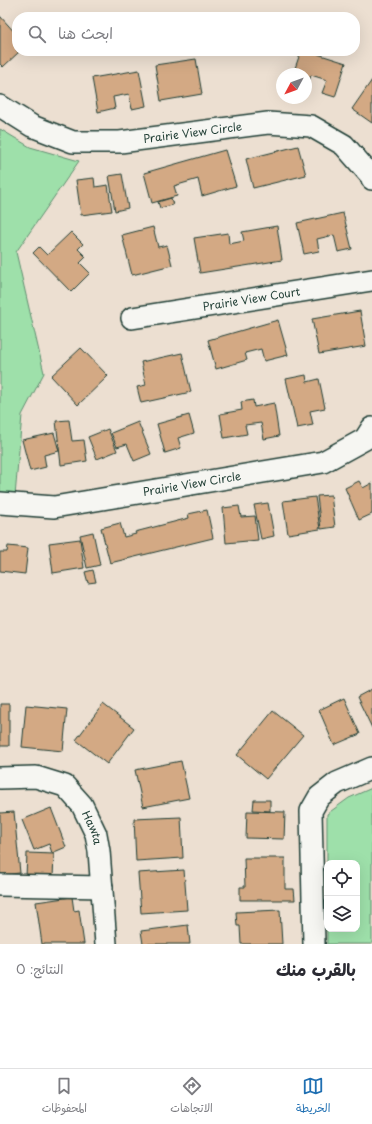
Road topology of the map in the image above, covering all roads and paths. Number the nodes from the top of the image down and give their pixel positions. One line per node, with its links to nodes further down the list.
1 (0, 106): 2 (street, Prairie View Circle)
2 (372, 179)
3 (372, 280): 4 (street, Prairie View Court)
4 (132, 318)
5 (372, 428): 6 (street, Prairie View Circle)
6 (0, 503)
7 (372, 768): 12 (street)
8 (0, 778): 10 (street, Hawta)
9 (0, 885): 10 (street)
10 (102, 887): 11 (street, Hawta)
11 (106, 944)
12 (314, 944)

